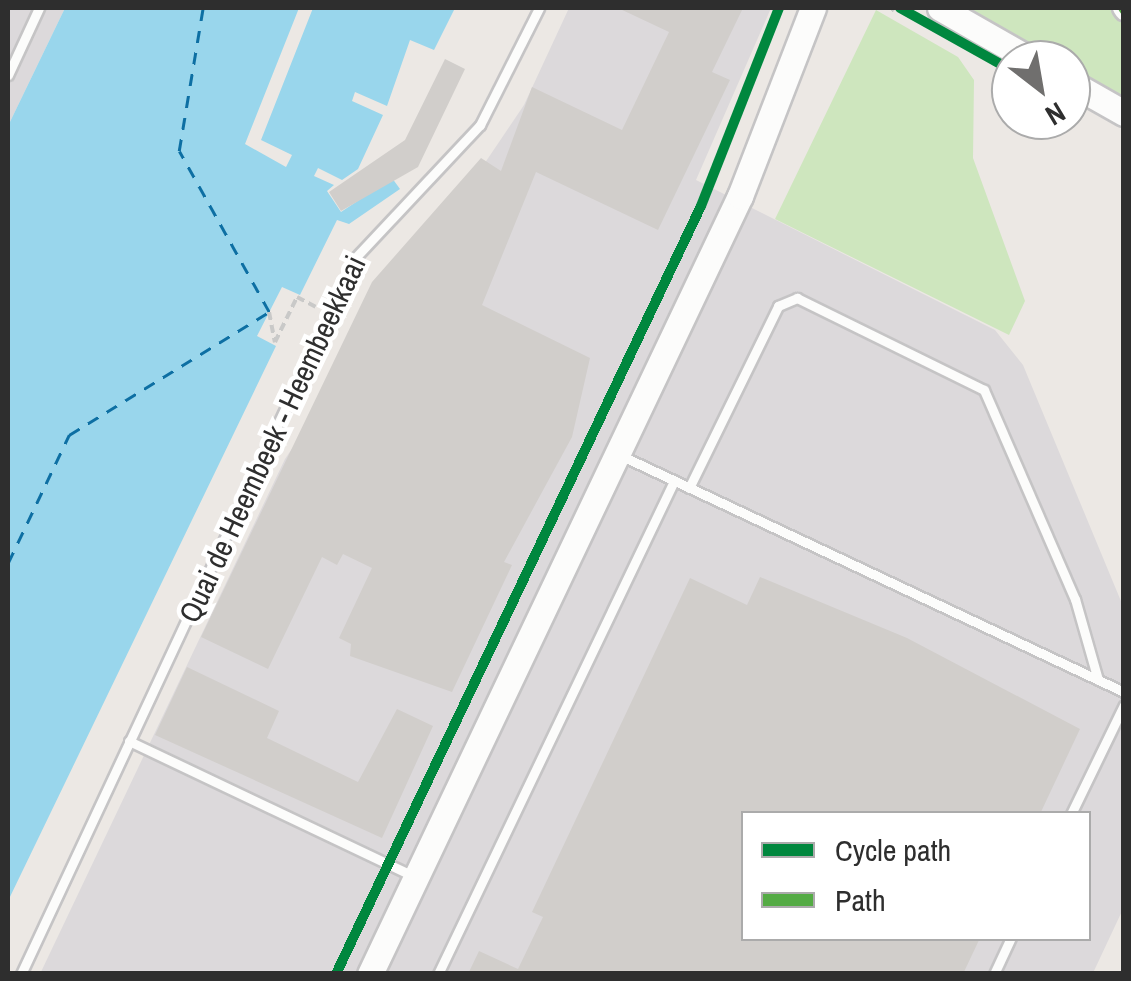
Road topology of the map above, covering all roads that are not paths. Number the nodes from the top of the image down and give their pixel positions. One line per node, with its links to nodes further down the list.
1 (39, 8): 6 (lane)
2 (540, 8): 15 (lane, Quai de Heembeek - Heembeekkaai)
3 (813, 8): 9 (main road)
4 (928, 12): 5 (main road)
5 (991, 41)
6 (8, 76)
7 (1091, 95): 8 (main road)
8 (1124, 114)
9 (614, 453): 10 (lane); 17 (main road)
10 (674, 481): 11 (lane); 21 (lane)
11 (689, 488): 12 (lane); 12 (lane)
12 (1098, 680): 13 (lane)
13 (1124, 692)
14 (1124, 705): 16 (lane)
15 (130, 741): 17 (lane); 19 (lane, Quai de Heembeek - Heembeekkaai)
16 (1072, 811)
17 (415, 877): 20 (main road)
18 (1010, 941): 22 (lane)
19 (20, 974)
20 (370, 974)
21 (438, 974)
22 (994, 974)

